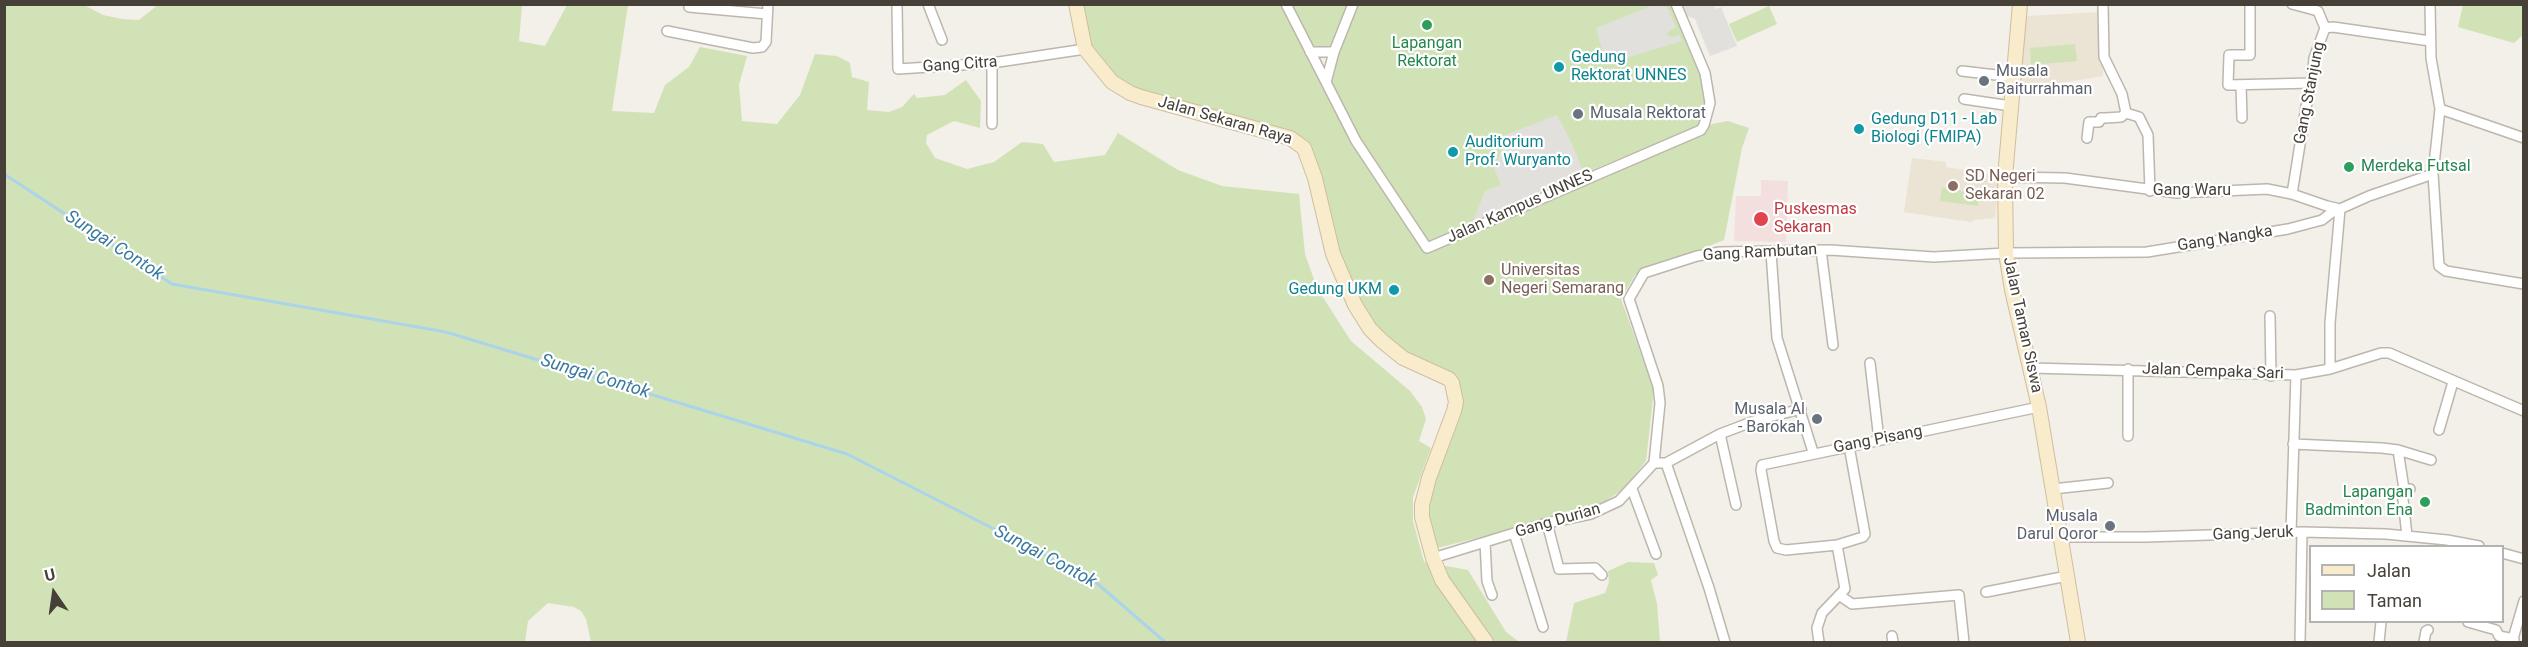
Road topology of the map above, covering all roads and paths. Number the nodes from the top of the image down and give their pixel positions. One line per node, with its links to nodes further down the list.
1 (897, 4): 21 (street, Gang Citra)
2 (928, 4): 16 (street)
3 (1076, 4): 18 (main road)
4 (1286, 4): 19 (street, Jalan Kampus UNNES)
5 (1353, 4): 20 (street)
6 (1676, 4): 24 (street, Jalan Kampus UNNES)
7 (2020, 4): 23 (main road, Jalan Taman Siswa)
8 (2103, 4): 30 (street)
9 (2250, 4): 26 (street)
10 (2292, 4): 14 (street)
11 (2430, 4): 17 (street)
12 (689, 7): 13 (street)
13 (767, 9): 15 (street)
14 (2325, 28): 17 (street, Gang Stanjung); 25 (street, Gang Stanjung)
15 (667, 31)
16 (942, 40)
17 (2430, 41): 29 (street)
18 (1085, 50): 21 (street, Gang Citra); 82 (main road, Jalan Sekaran Raya)
19 (1310, 52): 20 (street); 24 (street, Jalan Kampus UNNES)
20 (1334, 52): 24 (street)
21 (992, 63): 32 (street)
22 (1962, 71): 23 (street)
23 (2013, 77): 28 (main road, Jalan Taman Siswa)
24 (1326, 82)
25 (2312, 83): 26 (street); 38 (street, Gang Stanjung)
26 (2241, 85): 31 (street)
27 (1964, 99): 28 (street)
28 (2011, 106): 36 (main road, Jalan Taman Siswa)
29 (2440, 109): 34 (street); 35 (street)
30 (2126, 113): 33 (street); 37 (street)
31 (2242, 118)
32 (992, 124)
33 (2087, 138)
34 (2523, 138)
35 (2433, 174): 39 (street, Gang Nangka); 43 (street)
36 (2005, 177): 37 (street, Gang Waru); 42 (main road, Jalan Taman Siswa)
37 (2150, 191): 38 (street, Gang Waru)
38 (2292, 194): 39 (street, Gang Waru)
39 (2340, 209): 42 (street, Gang Nangka); 49 (street)
40 (1821, 250): 41 (street, Gang Rambutan); 42 (street, Gang Rambutan); 45 (street)
41 (1771, 252): 54 (street, Gang Pisang); 65 (street, Gang Rambutan)
42 (2007, 253): 47 (main road, Jalan Taman Siswa)
43 (2523, 284)
44 (2270, 316): 51 (street)
45 (1833, 345)
46 (1870, 363): 59 (street)
47 (2031, 368): 48 (street, Jalan Cempaka Sari); 53 (main road, Jalan Taman Siswa)
48 (2128, 369): 51 (street, Jalan Cempaka Sari); 58 (street)
49 (2330, 369): 50 (street, Jalan Cempaka Sari); 52 (street, Jalan Cempaka Sari)
50 (2296, 375): 51 (street, Jalan Cempaka Sari); 60 (street)
51 (2271, 376)
52 (2452, 382): 55 (street, Jalan Cempaka Sari); 56 (street)
53 (2039, 407): 59 (street, Gang Pisang); 69 (main road, Jalan Taman Siswa)
54 (1800, 409): 57 (street); 63 (street, Gang Pisang)
55 (2523, 411)
56 (2439, 430)
57 (1720, 434): 66 (street); 70 (street)
58 (2128, 436)
59 (1879, 440): 61 (street, Gang Pisang)
60 (2293, 444): 62 (street); 72 (street)
61 (1848, 446): 63 (street, Gang Pisang); 78 (street)
62 (2398, 450): 64 (street); 75 (street)
63 (1813, 452): 78 (street)
64 (2431, 460)
65 (1654, 463): 66 (street); 68 (street, Gang Durian)
66 (1666, 463): 96 (street)
67 (2108, 483): 69 (street)
68 (1632, 489): 71 (street, Gang Durian); 80 (street)
69 (2053, 489): 76 (main road, Jalan Taman Siswa)
70 (1736, 505)
71 (1547, 523): 74 (street, Gang Durian); 84 (street)
72 (2291, 532): 73 (street, Gang Jeruk); 76 (street, Gang Jeruk)
73 (2302, 532): 75 (street, Gang Jeruk); 100 (street)
74 (1514, 533): 77 (street, Gang Durian); 92 (street)
75 (2407, 536): 79 (street, Gang Jeruk)
76 (2061, 537): 85 (main road, Jalan Taman Siswa)
77 (1485, 542): 82 (street, Gang Durian); 87 (street)
78 (1838, 545): 88 (street)
79 (2474, 545)
80 (1656, 554)
81 (2504, 554): 83 (street)
82 (1433, 558): 95 (main road, Jalan Sekaran Raya)
83 (2523, 559)
84 (1602, 575)
85 (2067, 576): 86 (street); 99 (main road, Jalan Taman Siswa)
86 (1986, 592)
87 (1492, 595)
88 (1839, 595): 97 (street); 98 (street)
89 (2523, 601): 94 (street)
90 (2381, 623): 101 (street)
91 (2474, 623): 94 (street)
92 (1543, 627)
93 (2428, 630): 102 (street)
94 (2513, 641)
95 (1486, 642)
96 (1725, 642)
97 (1819, 642)
98 (1964, 642)
99 (2078, 642)
100 (2300, 642)
101 (2379, 642)
102 (2424, 642)

